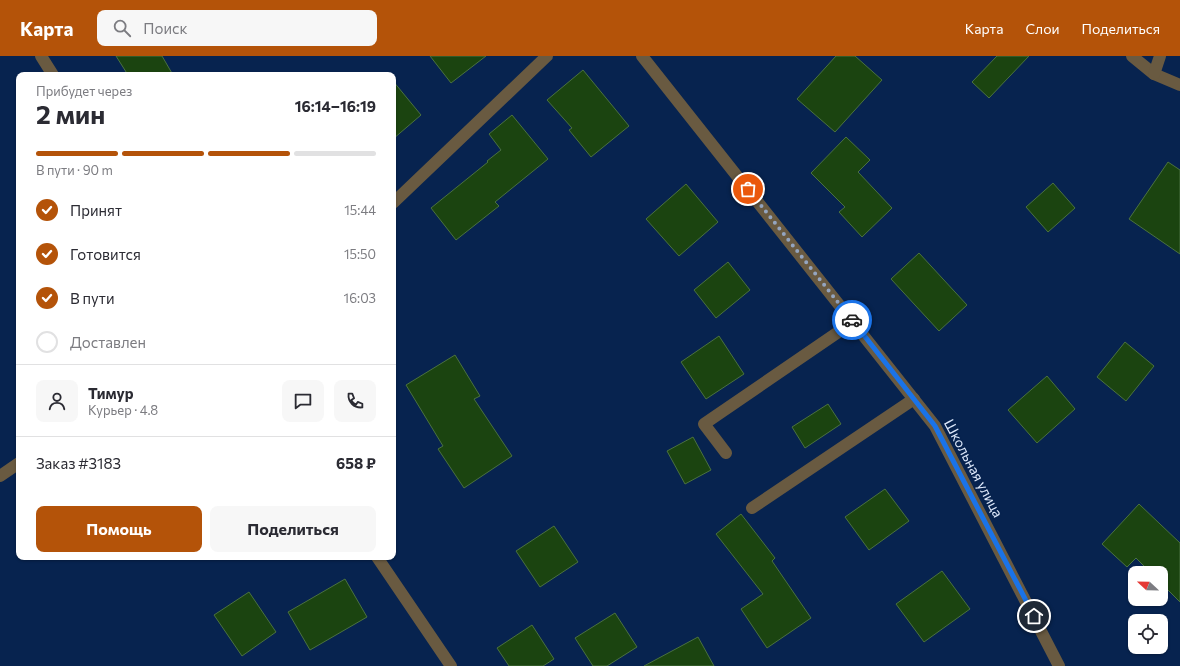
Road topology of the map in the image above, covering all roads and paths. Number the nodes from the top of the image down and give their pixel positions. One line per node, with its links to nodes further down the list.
1 (40, 56): 6 (street)
2 (547, 56): 9 (street)
3 (642, 56): 10 (street, Школьная улица)
4 (1132, 56): 7 (street)
5 (1160, 56): 7 (street)
6 (51, 72)
7 (1154, 74): 8 (street)
8 (1180, 85)
9 (396, 200)
10 (853, 322): 11 (street, Школьная улица); 12 (street)
11 (914, 399): 15 (street); 18 (street, Школьная улица)
12 (726, 453)
13 (16, 465): 14 (street)
14 (0, 476)
15 (752, 508)
16 (379, 560): 17 (street)
17 (451, 666)
18 (1060, 666)

